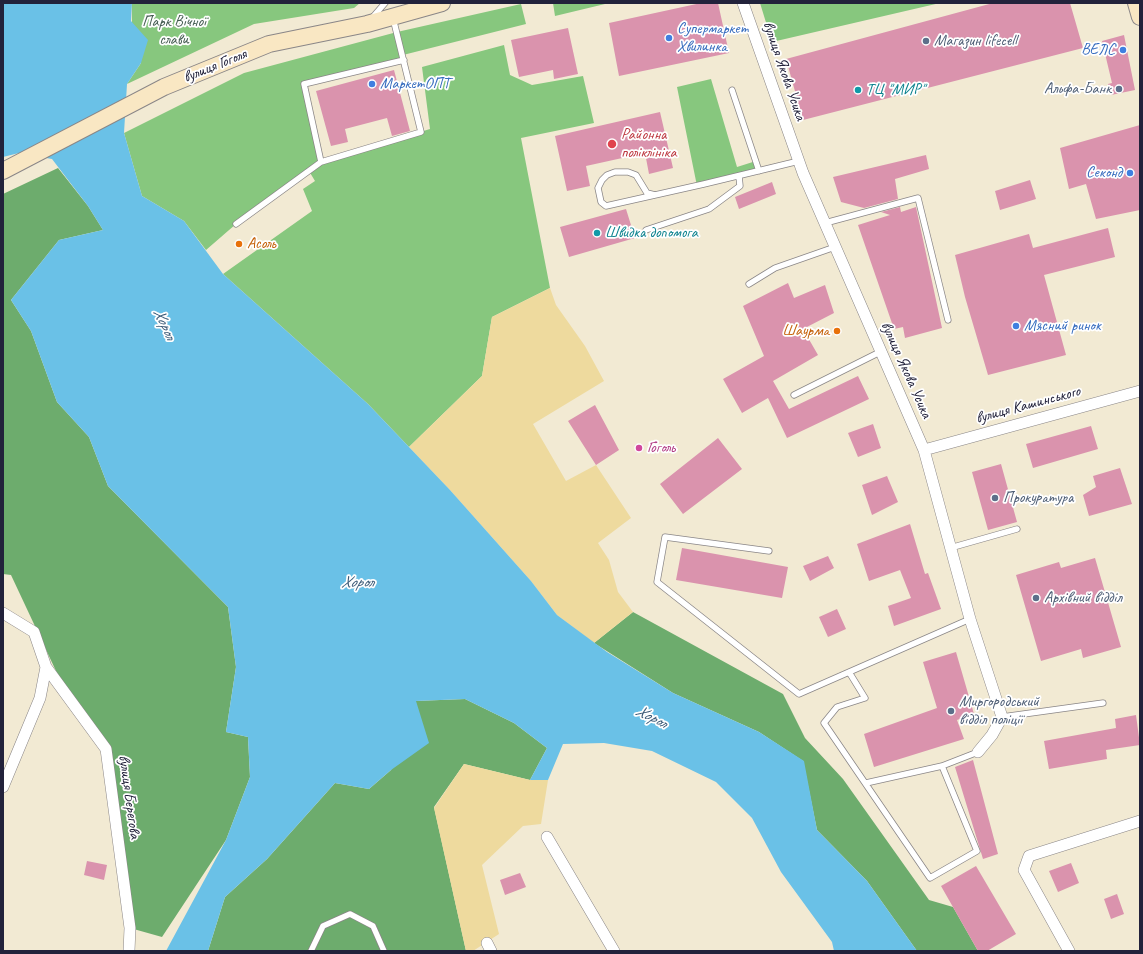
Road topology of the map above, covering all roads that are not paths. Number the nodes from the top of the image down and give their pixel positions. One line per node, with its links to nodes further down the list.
1 (442, 3): 4 (street, вулиця Гоголя)
2 (743, 3): 8 (street, вулиця Якова Усика)
3 (1136, 3): 5 (street)
4 (389, 10): 6 (lane); 10 (street, вулиця Гоголя)
5 (1140, 17)
6 (404, 60): 9 (lane); 9 (lane)
7 (732, 90): 11 (lane)
8 (798, 161): 11 (lane); 14 (street, вулиця Якова Усика)
9 (321, 162): 15 (lane)
10 (3, 171)
11 (759, 171): 12 (lane)
12 (739, 176): 13 (lane); 16 (lane)
13 (655, 196): 13 (lane)
14 (825, 223): 17 (street, вулиця Якова Усика); 19 (lane)
15 (236, 224)
16 (646, 230)
17 (835, 247): 18 (lane); 20 (street, вулиця Якова Усика)
18 (748, 284)
19 (948, 320)
20 (880, 352): 22 (lane); 23 (street, вулиця Якова Усика)
21 (1140, 391): 23 (street, вулиця Кашинського)
22 (794, 396)
23 (924, 450): 25 (street, вулиця Якова Усика)
24 (1017, 529): 25 (lane)
25 (950, 548): 28 (street, вулиця Якова Усика)
26 (769, 551): 30 (lane)
27 (3, 613): 29 (street)
28 (970, 619): 30 (lane); 32 (street, вулиця Якова Усика)
29 (46, 667): 36 (street); 39 (street, вулиця Берегова)
30 (850, 672): 35 (lane)
31 (1103, 703): 32 (lane)
32 (1002, 717): 33 (street)
33 (978, 752): 34 (lane)
34 (942, 766): 35 (lane); 35 (lane)
35 (866, 783)
36 (3, 787)
37 (1140, 821): 43 (street)
38 (547, 837): 42 (street)
39 (129, 951)
40 (311, 951): 41 (lane)
41 (384, 951)
42 (614, 951)
43 (1069, 951)

